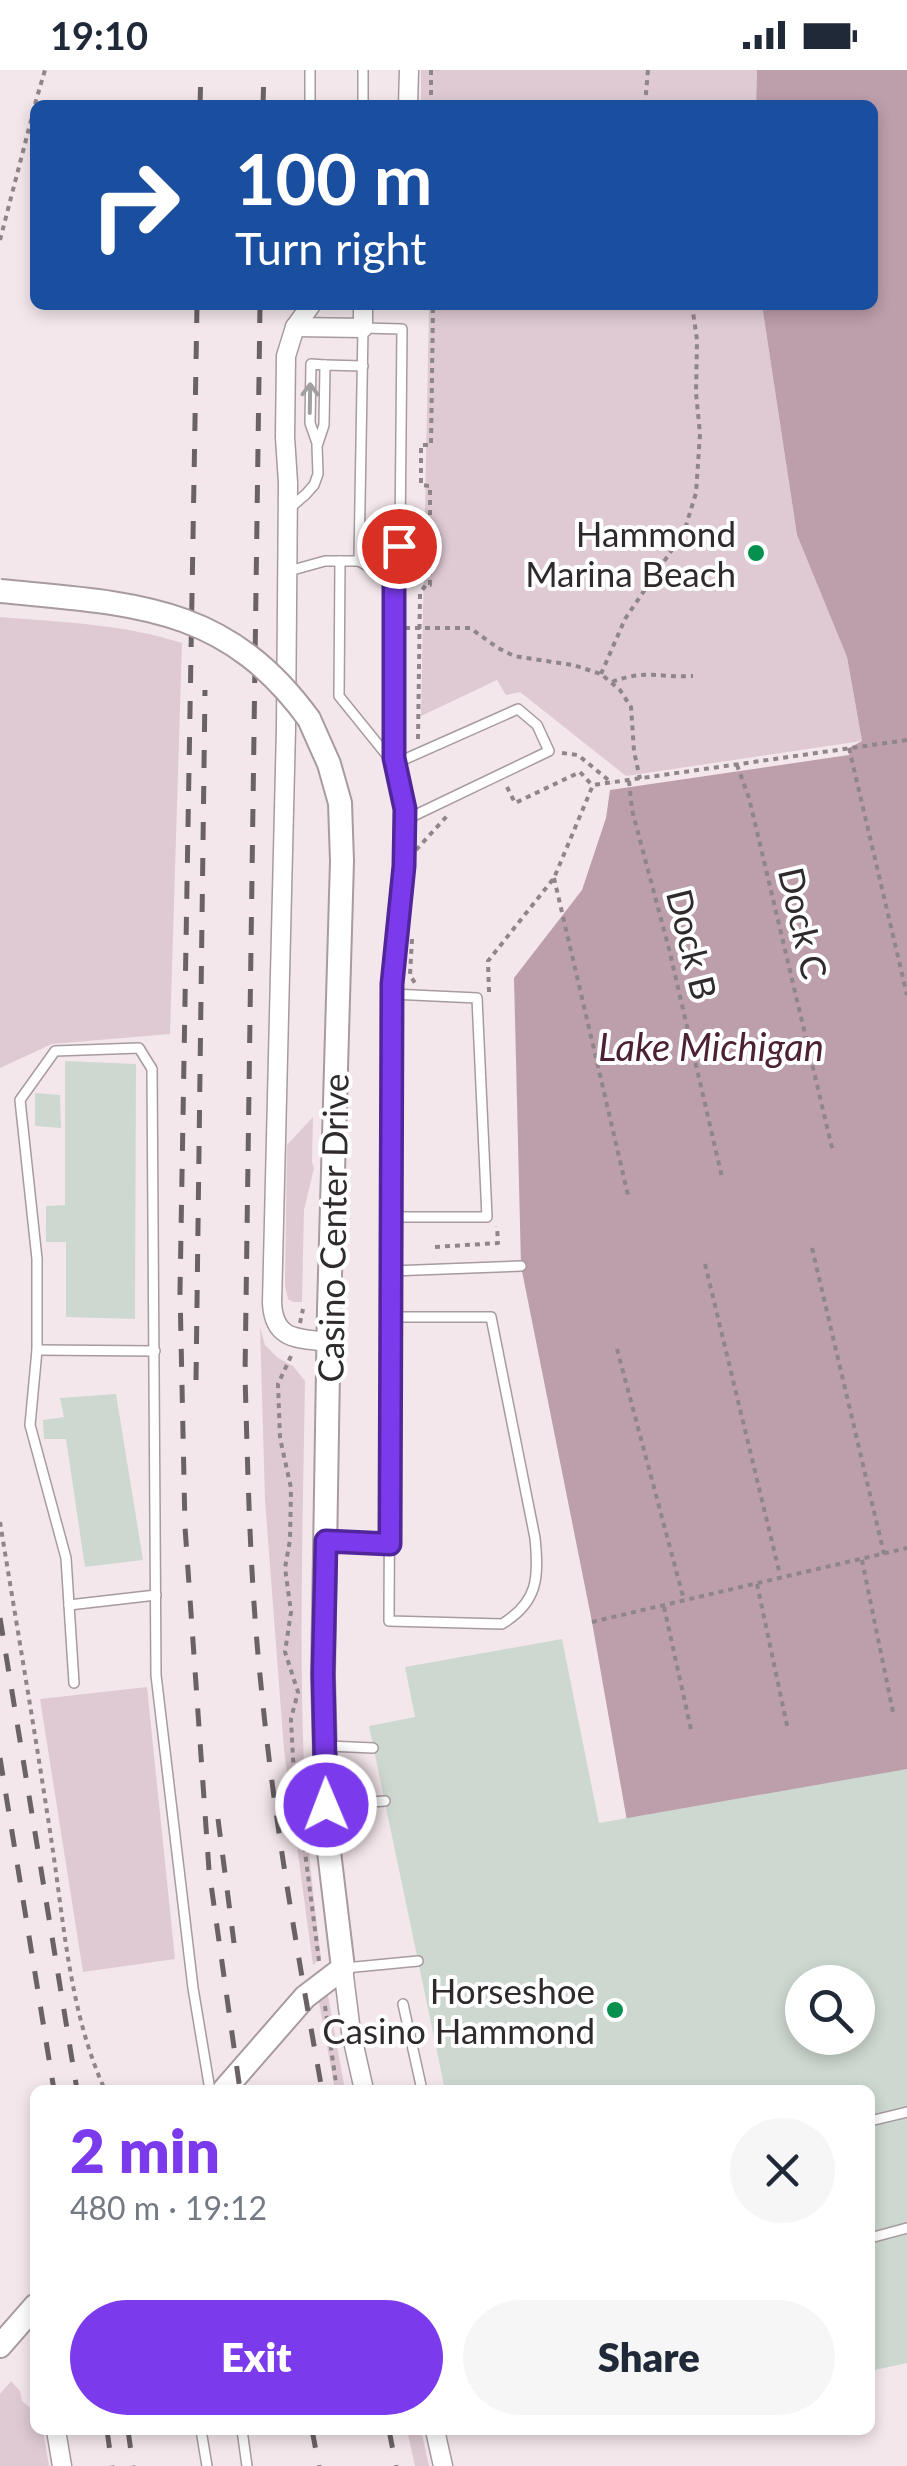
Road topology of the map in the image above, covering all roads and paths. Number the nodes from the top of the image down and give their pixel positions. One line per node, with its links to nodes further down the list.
1 (45, 70): 7 (path)
2 (310, 70): 8 (lane)
3 (363, 70): 9 (lane)
4 (409, 70): 10 (street)
5 (431, 70): 11 (path)
6 (648, 70): 12 (path)
7 (36, 100)
8 (310, 100)
9 (363, 100)
10 (408, 100)
11 (431, 100)
12 (645, 100)
13 (30, 124): 14 (path)
14 (0, 240)
15 (363, 310): 19 (street)
16 (433, 310): 23 (path)
17 (693, 310): 33 (path)
18 (303, 313): 19 (street); 21 (street)
19 (363, 328): 20 (lane); 22 (lane)
20 (362, 366): 21 (lane, one-way to 20); 25 (lane)
21 (288, 509): 28 (street)
22 (399, 546): 23 (path); 26 (lane)
23 (430, 547): 27 (path)
24 (340, 561): 25 (lane); 28 (lane); 40 (lane)
25 (360, 561): 29 (lane)
26 (396, 567): 27 (path); 29 (lane)
27 (430, 568): 32 (path)
28 (287, 572): 67 (street)
29 (394, 582): 31 (lane)
30 (0, 591): 67 (street, Casino Center Drive, bridge)
31 (394, 628): 32 (path); 40 (lane)
32 (420, 628): 33 (path); 39 (path)
33 (601, 674): 35 (path)
34 (693, 676): 35 (path)
35 (612, 682): 42 (path)
36 (907, 740): 37 (path)
37 (849, 748): 41 (path); 54 (path)
38 (548, 751): 39 (lane); 44 (path); 48 (lane)
39 (418, 754): 40 (lane)
40 (394, 764): 48 (lane)
41 (737, 765): 42 (path); 56 (path, Dock C)
42 (640, 779): 43 (path)
43 (630, 781): 44 (path); 57 (path, Dock B)
44 (612, 782): 46 (path)
45 (506, 785): 46 (path)
46 (593, 785): 50 (path)
47 (453, 810): 49 (path)
48 (404, 820): 53 (lane)
49 (416, 850)
50 (554, 878): 55 (path); 58 (path)
51 (412, 939): 52 (path)
52 (416, 984)
53 (392, 994): 59 (lane); 59 (lane)
54 (907, 996)
55 (490, 1006)
56 (833, 1152)
57 (722, 1177)
58 (628, 1195)
59 (391, 1217): 65 (lane)
60 (497, 1223): 61 (path)
61 (435, 1247)
62 (812, 1248): 76 (path)
63 (705, 1264): 78 (path)
64 (520, 1266): 65 (lane)
65 (391, 1271): 66 (lane)
66 (390, 1317): 74 (lane); 74 (lane)
67 (329, 1342): 73 (street, Casino Center Drive)
68 (616, 1349): 81 (path)
69 (37, 1350): 70 (lane); 70 (lane); 82 (lane)
70 (155, 1351): 80 (lane)
71 (289, 1362): 93 (path)
72 (0, 1522): 98 (path)
73 (326, 1541): 74 (lane); 89 (street, Casino Center Drive)
74 (390, 1544)
75 (907, 1548): 76 (path)
76 (884, 1554): 77 (path)
77 (862, 1559): 78 (path); 86 (path)
78 (781, 1578): 79 (path)
79 (757, 1583): 81 (path); 87 (path)
80 (156, 1595): 82 (lane); 99 (lane)
81 (684, 1600): 83 (path)
82 (69, 1605): 85 (lane)
83 (664, 1605): 84 (path); 88 (path)
84 (592, 1622)
85 (74, 1684)
86 (893, 1712)
87 (788, 1730)
88 (692, 1734)
89 (325, 1746): 90 (lane); 92 (street, Casino Center Drive)
90 (374, 1748)
91 (384, 1801): 92 (lane)
92 (326, 1805): 95 (street, Casino Center Drive)
93 (319, 1958)
94 (418, 1961): 95 (lane)
95 (342, 1968): 100 (street); 102 (street, Casino Center Drive)
96 (324, 2000): 101 (path)
97 (404, 2004): 103 (lane)
98 (103, 2085)
99 (209, 2085)
100 (228, 2085)
101 (336, 2085)
102 (363, 2085)
103 (421, 2085)
104 (907, 2112): 105 (lane)
105 (875, 2120)
106 (907, 2228): 107 (lane)
107 (875, 2237)
108 (30, 2320): 109 (street)
109 (0, 2346)
110 (57, 2435): 114 (street)
111 (202, 2435): 115 (lane)
112 (243, 2435): 116 (lane)
113 (436, 2435): 117 (street)
114 (62, 2466)
115 (207, 2466)
116 (247, 2466)
117 (443, 2466)

